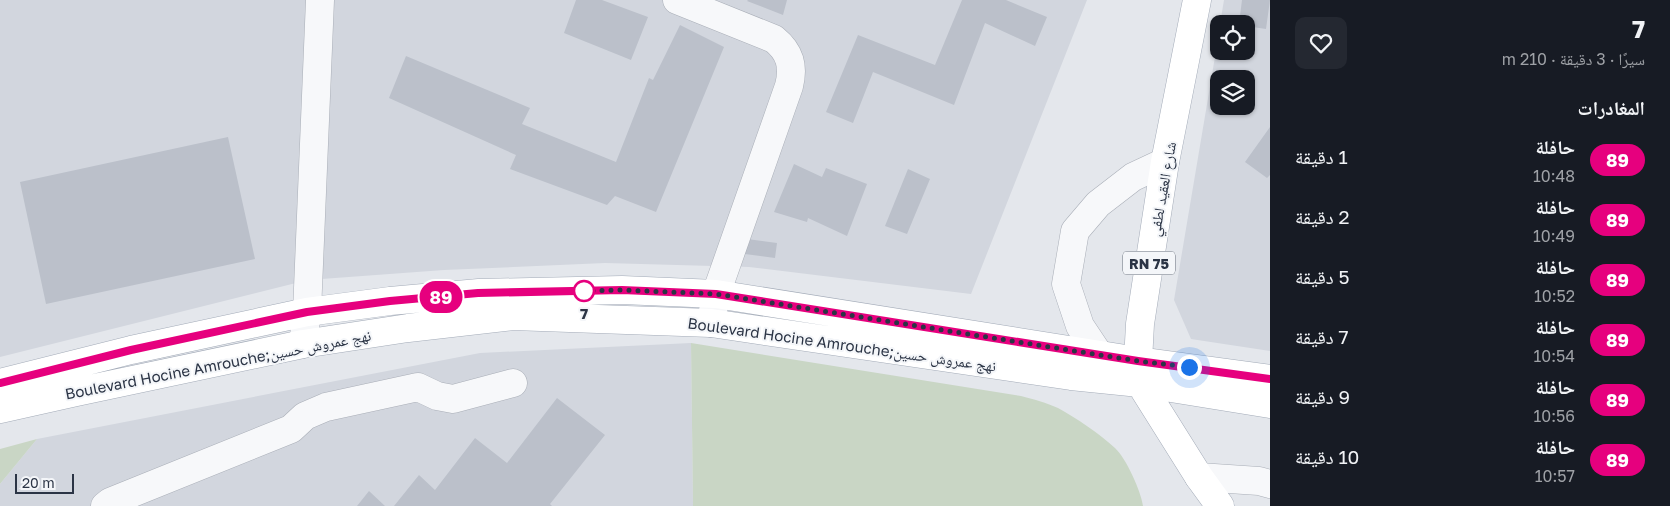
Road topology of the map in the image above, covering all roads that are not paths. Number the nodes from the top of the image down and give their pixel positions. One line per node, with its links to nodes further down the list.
1 (320, 0): 6 (street)
2 (677, 0): 5 (street)
3 (1198, 0): 4 (main road, شارع العقيد لطفي / RN 75)
4 (1165, 162): 9 (street); 10 (main road, شارع العقيد لطفي / RN 75)
5 (716, 294): 6 (main road, Boulevard Hocine Amrouche;نهج عمروش حسين); 7 (street); 9 (main road, Boulevard Hocine Amrouche;نهج عمروش حسين)
6 (307, 312): 8 (street); 12 (main road, Boulevard Hocine Amrouche;نهج عمروش حسين)
7 (711, 323): 8 (main road, Boulevard Hocine Amrouche;نهج عمروش حسين); 10 (main road, Boulevard Hocine Amrouche;نهج عمروش حسين)
8 (303, 344): 15 (main road, Boulevard Hocine Amrouche;نهج عمروش حسين)
9 (1098, 353): 10 (street)
10 (1139, 372): 11 (main road, Boulevard Hocine Amrouche;نهج عمروش حسين); 14 (main road, Boulevard Hocine Amrouche;نهج عمروش حسين); 16 (main road)
11 (1270, 379)
12 (0, 383)
13 (513, 384): 19 (street)
14 (1270, 404)
15 (0, 409)
16 (1200, 478): 17 (street); 18 (main road)
17 (1270, 484)
18 (1219, 505)
19 (105, 506)

